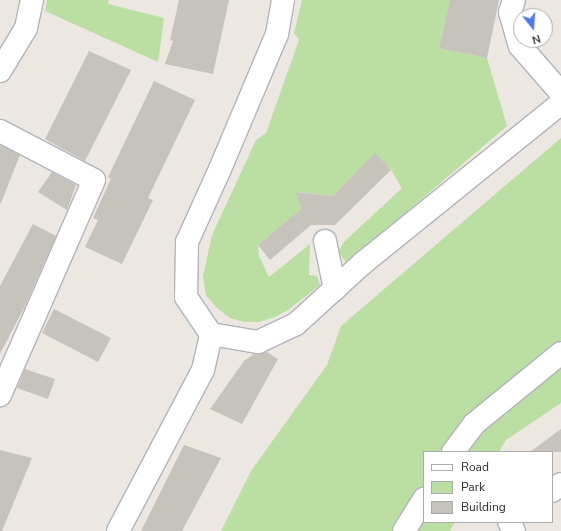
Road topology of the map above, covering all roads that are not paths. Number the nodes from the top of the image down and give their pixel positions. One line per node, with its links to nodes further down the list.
1 (32, 0): 4 (street)
2 (283, 0): 10 (street)
3 (514, 0): 5 (street)
4 (0, 71)
5 (561, 93)
6 (561, 103): 9 (street)
7 (0, 131): 12 (street)
8 (324, 241): 9 (street)
9 (335, 289): 10 (street)
10 (211, 334): 17 (street)
11 (561, 353): 13 (street)
12 (0, 395)
13 (454, 451)
14 (561, 484): 15 (street)
15 (553, 490)
16 (423, 501): 18 (street)
17 (118, 531)
18 (404, 531)

